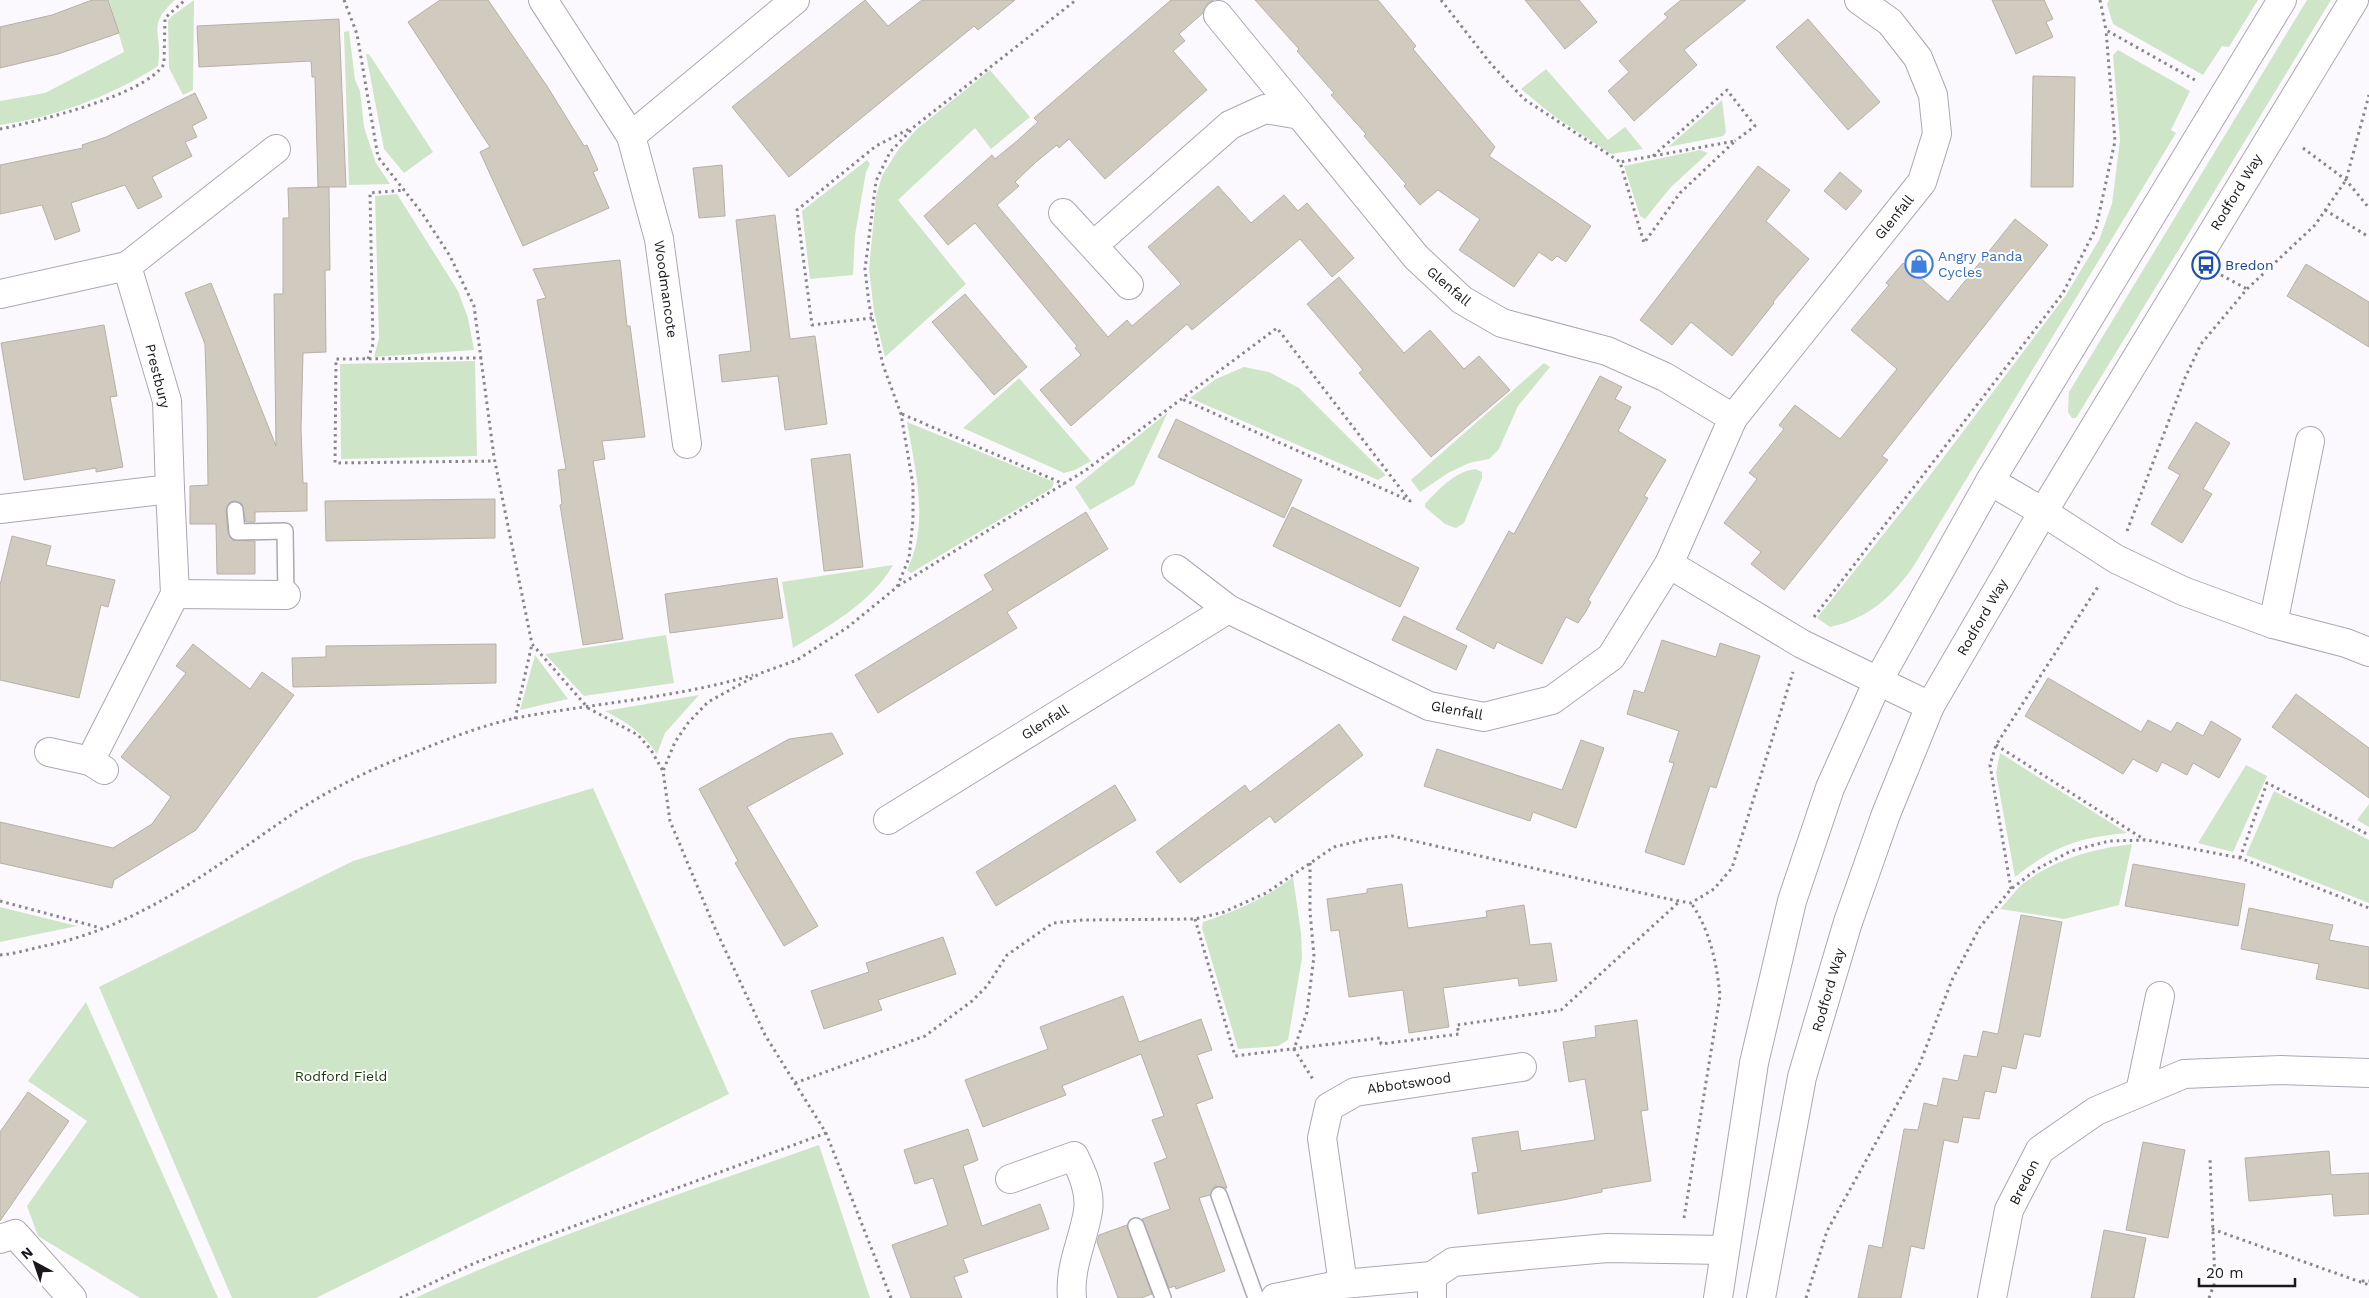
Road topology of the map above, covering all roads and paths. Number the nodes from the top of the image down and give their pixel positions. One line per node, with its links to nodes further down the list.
1 (185, 0): 17 (path)
2 (344, 0): 25 (path)
3 (543, 0): 18 (street, Woodmancote)
4 (795, 0): 18 (street)
5 (1076, 0): 16 (path)
6 (1441, 0): 23 (path)
7 (1859, 0): 39 (street, Glenfall)
8 (2100, 0): 12 (path)
9 (2282, 0): 43 (street)
10 (2354, 0): 48 (street, Rodford Way)
11 (1218, 15): 15 (street, Glenfall)
12 (2106, 30): 13 (path); 58 (path)
13 (2194, 80)
14 (2369, 95): 24 (path)
15 (1300, 115): 30 (street); 39 (street, Glenfall)
16 (915, 126): 34 (path); 34 (path)
17 (0, 129)
18 (631, 136): 41 (street, Woodmancote)
19 (1735, 142): 22 (path); 22 (path); 23 (path)
20 (2303, 148): 24 (path)
21 (276, 150): 31 (street)
22 (1653, 157): 23 (path)
23 (1620, 162)
24 (2346, 180): 26 (path); 27 (path)
25 (405, 190): 35 (path); 36 (path)
26 (2369, 208)
27 (2325, 210): 29 (path); 49 (path)
28 (1063, 213): 30 (street)
29 (2369, 237)
30 (1094, 245): 32 (street)
31 (127, 266): 33 (street); 45 (street, Prestbury)
32 (1129, 285)
33 (0, 294)
34 (872, 318): 38 (path)
35 (482, 358): 36 (path); 42 (path)
36 (368, 359): 42 (path)
37 (1182, 399): 37 (path); 44 (path)
38 (902, 414): 44 (path); 52 (path)
39 (1732, 418): 50 (street, Glenfall)
40 (2310, 441): 56 (street)
41 (687, 444)
42 (494, 462): 57 (path)
43 (1990, 481): 48 (street); 61 (street)
44 (1064, 484): 52 (path)
45 (170, 489): 46 (street); 53 (street, Prestbury)
46 (0, 509)
47 (235, 510): 54 (lane)
48 (2043, 512): 49 (street); 62 (street, Rodford Way)
49 (2116, 559): 56 (street); 65 (path)
50 (1669, 564): 55 (street, Glenfall); 58 (street)
51 (1176, 569): 55 (street, Glenfall)
52 (897, 587): 60 (path)
53 (175, 594): 54 (street); 66 (street, Prestbury)
54 (286, 595)
55 (1228, 608): 68 (street, Glenfall)
56 (2273, 624): 59 (street)
57 (532, 644): 63 (path); 64 (path)
58 (1802, 644): 61 (street); 76 (path)
59 (2369, 652)
60 (761, 673): 63 (path); 67 (path)
61 (1878, 681): 62 (street); 96 (street)
62 (1930, 706): 97 (street, Rodford Way)
63 (588, 708): 64 (path); 67 (path)
64 (515, 718): 79 (path)
65 (1996, 745): 70 (path); 73 (path)
66 (49, 752)
67 (663, 771): 85 (path)
68 (888, 820)
69 (2369, 835): 71 (path)
70 (2147, 840): 71 (path); 73 (path)
71 (2240, 858): 77 (path)
72 (1310, 862): 75 (path); 78 (path); 82 (path)
73 (2011, 889): 112 (path)
74 (0, 901): 79 (path)
75 (1680, 901): 76 (path); 82 (path)
76 (1692, 903): 95 (path)
77 (2369, 908)
78 (1195, 920): 82 (path); 85 (path)
79 (103, 928): 80 (path)
80 (0, 955)
81 (2160, 996): 86 (street)
82 (1294, 1049): 87 (path)
83 (1522, 1067): 87 (street, Abbotswood)
84 (2369, 1073): 86 (street, Bredon)
85 (795, 1083): 88 (path)
86 (2140, 1092): 113 (street, Bredon)
87 (1330, 1106): 100 (street)
88 (826, 1133): 104 (path); 105 (path)
89 (2210, 1160): 93 (path)
90 (1010, 1180): 106 (street)
91 (1219, 1196): 108 (lane)
92 (1136, 1226): 107 (lane)
93 (2212, 1229): 98 (path); 114 (path)
94 (0, 1239): 103 (street)
95 (1679, 1248): 96 (street); 102 (street)
96 (1724, 1250): 97 (street); 110 (street)
97 (1767, 1256): 111 (street, Rodford Way)
98 (2359, 1281): 99 (path); 101 (path)
99 (2369, 1281)
100 (1343, 1284): 102 (street); 109 (street)
101 (2369, 1285)
102 (1432, 1287)
103 (72, 1298)
104 (400, 1298)
105 (891, 1298)
106 (1072, 1298)
107 (1162, 1298)
108 (1256, 1298)
109 (1275, 1298)
110 (1718, 1298)
111 (1761, 1298)
112 (1806, 1298)
113 (1992, 1298)
114 (2209, 1298)

